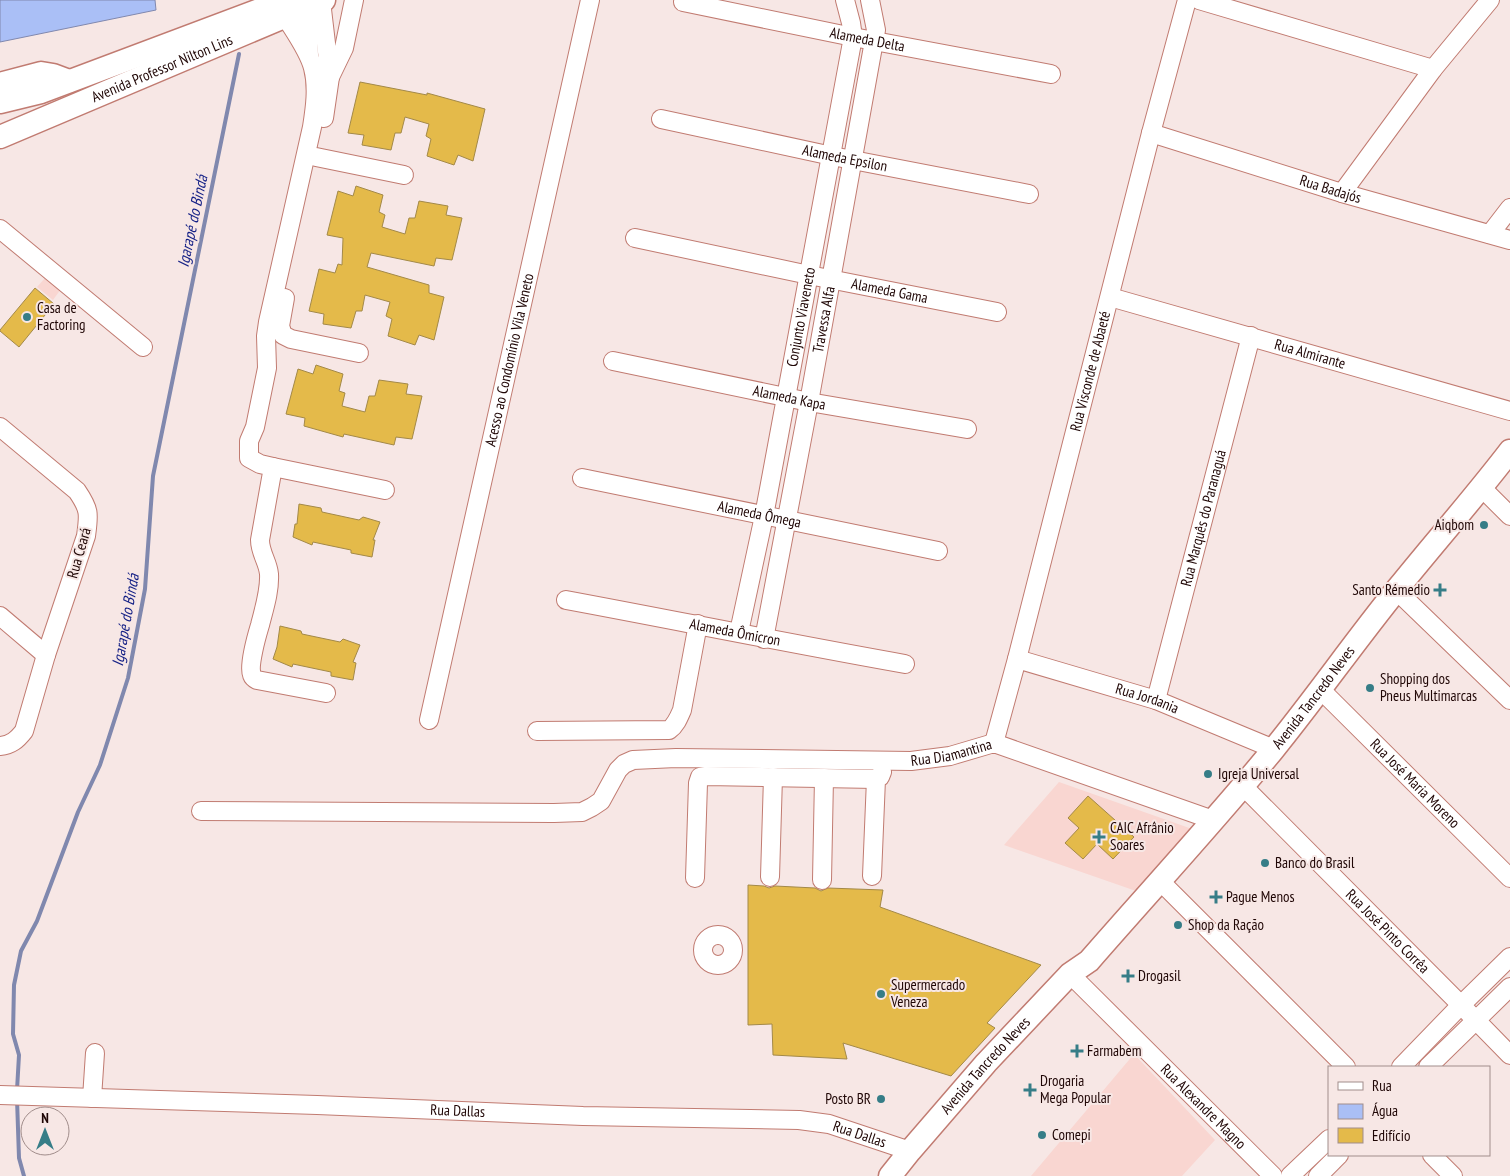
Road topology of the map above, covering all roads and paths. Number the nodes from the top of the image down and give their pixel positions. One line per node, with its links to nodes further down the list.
1 (354, 0): 15 (street)
2 (590, 0): 68 (street, Acesso ao Condomínio Vila Veneto)
3 (845, 0): 11 (street, Conjunto Viaveneto)
4 (870, 0): 12 (street, Travessa Alfa)
5 (1187, 0): 20 (street, Rua Visconde de Abaeté)
6 (1198, 0): 13 (street)
7 (1490, 0): 13 (street)
8 (683, 2): 11 (street, Alameda Delta)
9 (305, 5): 10 (main road, Avenida Professor Nilton Lins); 15 (street); 47 (street)
10 (232, 30): 16 (main road, Avenida Professor Nilton Lins); 21 (main road, Avenida Professor Nilton Lins)
11 (853, 37): 12 (street, Alameda Delta); 22 (street, Conjunto Viaveneto)
12 (874, 41): 14 (street, Alameda Delta); 24 (street, Travessa Alfa)
13 (1433, 69): 26 (street)
14 (1051, 74)
15 (330, 77): 23 (street)
16 (69, 81): 17 (main road); 18 (main road, Avenida Professor Nilton Lins)
17 (0, 84)
18 (0, 102)
19 (661, 119): 22 (street, Alameda Epsilon)
20 (1151, 132): 26 (street, Rua Badajós); 35 (street, Rua Visconde de Abaeté)
21 (0, 137)
22 (832, 156): 24 (street, Alameda Epsilon); 33 (street, Conjunto Viaveneto)
23 (316, 157): 25 (street); 39 (street)
24 (853, 160): 27 (street, Alameda Epsilon); 34 (street, Travessa Alfa)
25 (404, 175)
26 (1342, 193): 30 (street, Rua Badajós)
27 (1029, 194)
28 (1510, 208): 30 (street)
29 (0, 229): 38 (street)
30 (1490, 234): 32 (street, Rua Badajós)
31 (635, 238): 33 (street, Alameda Gama)
32 (1510, 240)
33 (809, 275): 34 (street, Alameda Gama); 41 (street, Conjunto Viaveneto)
34 (830, 279): 36 (street, Alameda Gama); 42 (street, Travessa Alfa)
35 (1110, 298): 37 (street, Rua Almirante); 62 (street, Rua Visconde de Abaeté)
36 (997, 312)
37 (1251, 336): 43 (street, Rua Almirante); 66 (street, Rua Marquês do Paranaguá)
38 (143, 347)
39 (359, 353)
40 (613, 361): 41 (street, Alameda Kapa)
41 (787, 398): 42 (street, Alameda Kapa); 51 (street, Conjunto Viaveneto)
42 (809, 402): 45 (street, Alameda Kapa); 53 (street, Travessa Alfa)
43 (1510, 411)
44 (0, 426): 61 (street, Rua Ceará)
45 (967, 429)
46 (1510, 450): 49 (main road, Avenida Tancredo Neves)
47 (273, 467): 50 (street); 65 (street)
48 (582, 478): 51 (street, Alameda Ômega)
49 (1482, 488): 52 (street); 55 (main road, Avenida Tancredo Neves)
50 (385, 490)
51 (764, 516): 53 (street, Alameda Ômega); 59 (street, Conjunto Viaveneto)
52 (1510, 516)
53 (787, 520): 54 (street, Alameda Ômega); 60 (street, Travessa Alfa)
54 (938, 551)
55 (1396, 590): 64 (main road, Avenida Tancredo Neves); 67 (street)
56 (566, 600): 58 (street, Alameda Ômicron)
57 (0, 616): 61 (street)
58 (698, 624): 59 (street, Alameda Ômicron); 69 (street)
59 (739, 632): 60 (street, Alameda Ômicron)
60 (764, 639): 63 (street, Alameda Ômicron)
61 (46, 655): 71 (street, Rua Ceará)
62 (1017, 659): 66 (street, Rua Jordania); 70 (street, Rua Visconde de Abaeté)
63 (905, 664)
64 (1320, 689): 72 (main road, Avenida Tancredo Neves); 83 (street, Rua José Maria Moreno)
65 (326, 693)
66 (1156, 700): 72 (street, Rua Jordania)
67 (1510, 700)
68 (429, 720)
69 (538, 731)
70 (994, 743): 73 (street, Rua Diamantina); 79 (street, Rua Diamantina)
71 (1, 748)
72 (1274, 749): 77 (main road, Avenida Tancredo Neves)
73 (885, 760): 76 (street); 78 (street, Rua Diamantina)
74 (773, 777): 75 (street); 81 (street); 82 (street)
75 (824, 778): 76 (street); 84 (street)
76 (876, 780): 80 (street)
77 (1243, 786): 79 (main road, Avenida Tancredo Neves); 89 (street, Rua José Pinto Corrêa)
78 (200, 811)
79 (1213, 820): 85 (main road, Avenida Tancredo Neves)
80 (872, 876)
81 (770, 877)
82 (695, 878)
83 (1510, 878)
84 (822, 880)
85 (1159, 880): 87 (main road, Avenida Tancredo Neves); 93 (street)
86 (1510, 957): 89 (street)
87 (1075, 979): 99 (main road, Avenida Tancredo Neves); 103 (main road, Avenida Tancredo Neves); 104 (street, Rua Alexandre Magno)
88 (1510, 987): 90 (street)
89 (1461, 1005): 90 (street, Rua José Pinto Corrêa); 94 (street)
90 (1476, 1020): 92 (street, Rua José Pinto Corrêa); 95 (street)
91 (96, 1053): 97 (street)
92 (1510, 1055)
93 (1345, 1066)
94 (1402, 1066)
95 (1429, 1066)
96 (2, 1095): 97 (street, Rua Dallas)
97 (92, 1098): 99 (street, Rua Dallas)
98 (1328, 1140): 105 (street)
99 (910, 1151): 102 (main road, Avenida Tancredo Neves)
100 (1338, 1156): 106 (street)
101 (1433, 1156): 107 (street)
102 (890, 1176)
103 (909, 1176)
104 (1273, 1176)
105 (1290, 1176)
106 (1318, 1176)
107 (1453, 1176)

